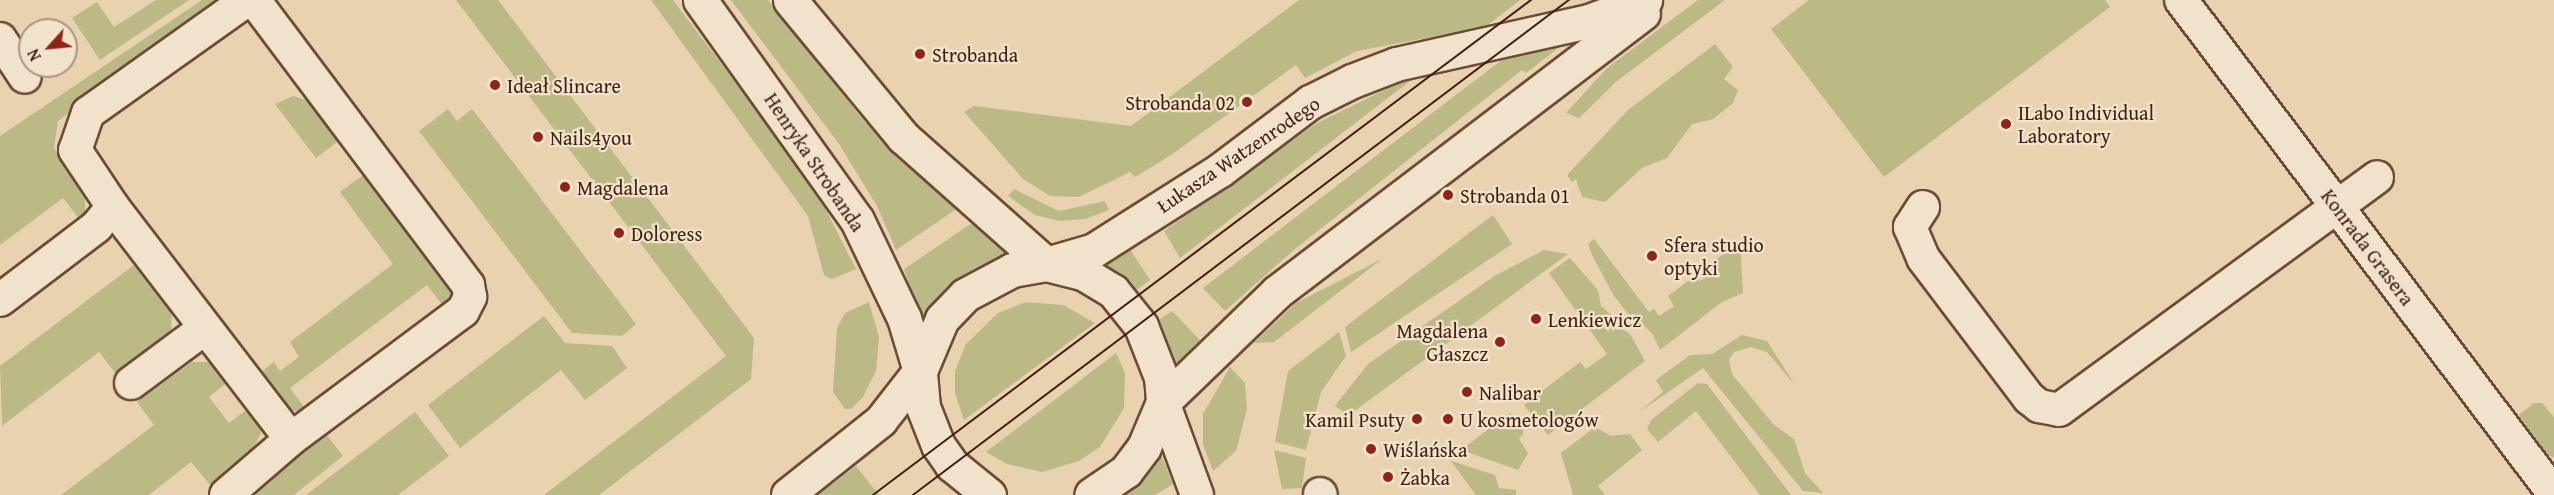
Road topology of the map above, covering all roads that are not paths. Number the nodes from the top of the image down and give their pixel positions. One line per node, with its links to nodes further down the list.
1 (247, 0): 11 (street)
2 (254, 0): 20 (street)
3 (700, 0): 17 (street, Henryka Strobanda)
4 (790, 0): 14 (street)
5 (1645, 0): 14 (street, Łukasza Watzenrodego)
6 (1660, 0): 19 (street)
7 (2181, 0): 13 (street, Konrada Grasera)
8 (0, 39): 9 (street)
9 (18, 66)
10 (2377, 177): 13 (street)
11 (113, 207): 15 (street); 16 (street)
12 (1923, 207): 13 (street)
13 (2337, 207): 21 (street, Konrada Grasera)
14 (1047, 264): 17 (street, Łukasza Watzenrodego); 19 (street)
15 (0, 300)
16 (205, 328): 18 (street); 20 (street)
17 (920, 371): 23 (street); 24 (street, Henryka Strobanda)
18 (131, 383)
19 (1162, 402): 25 (street); 26 (street)
20 (291, 439): 22 (street)
21 (2554, 494)
22 (226, 495)
23 (788, 495)
24 (989, 495)
25 (1091, 495)
26 (1197, 495)

